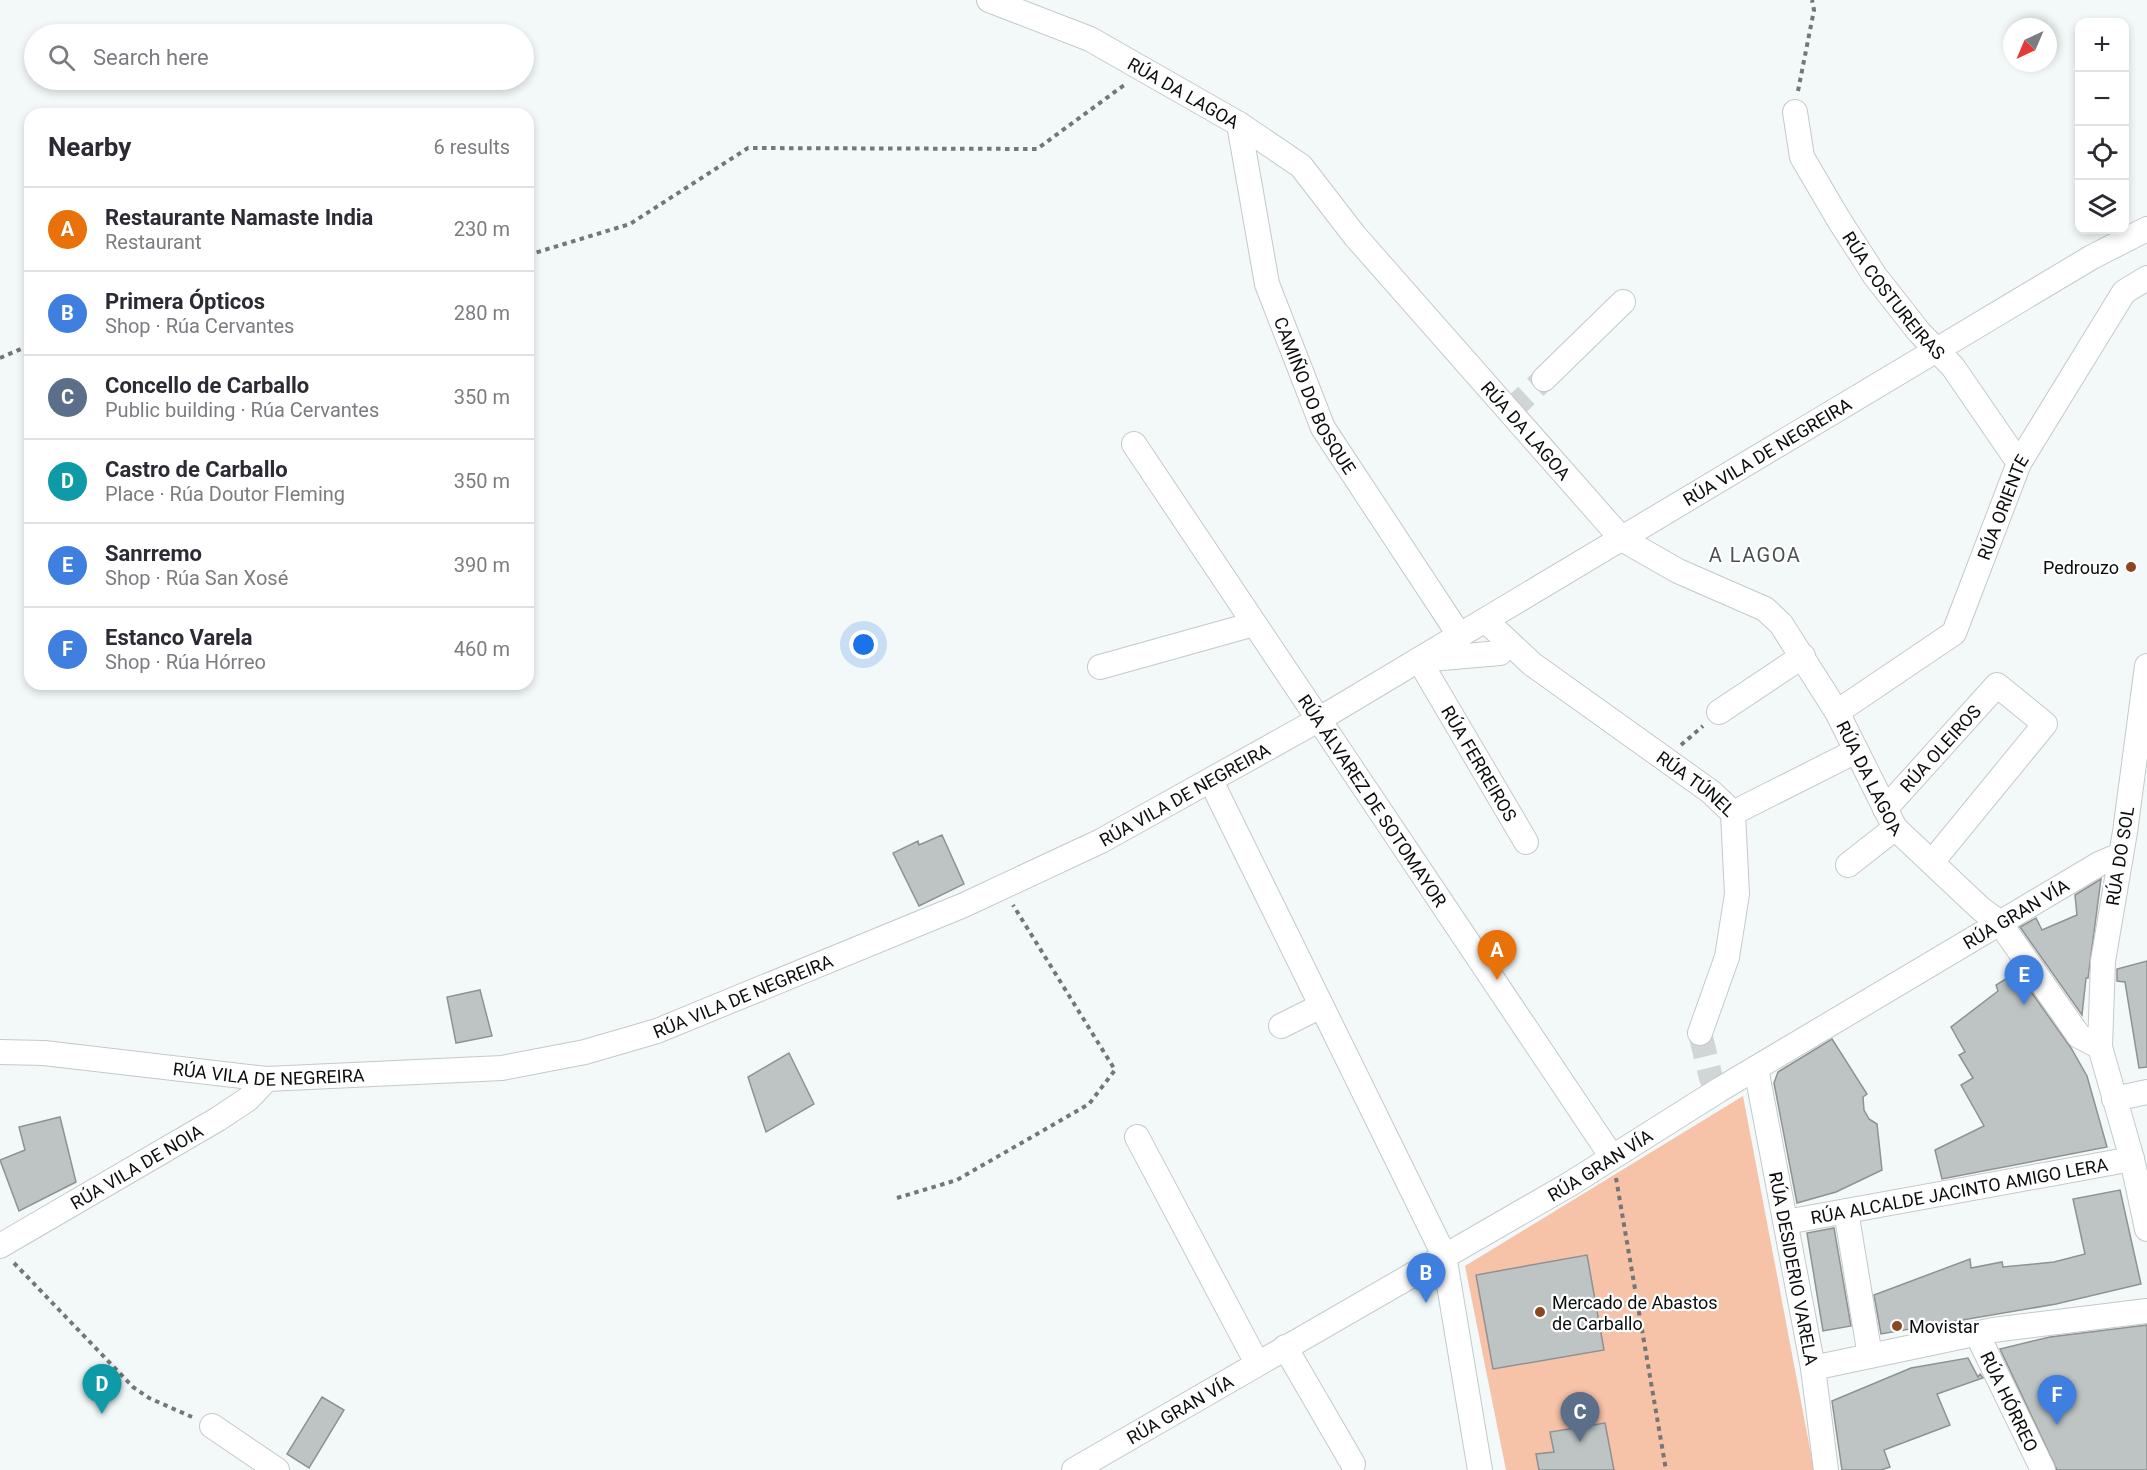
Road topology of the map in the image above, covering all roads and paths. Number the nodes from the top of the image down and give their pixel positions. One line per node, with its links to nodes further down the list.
1 (989, 0): 3 (street, RÚA DA LAGOA)
2 (1812, 0): 4 (path)
3 (1145, 70): 5 (street, RÚA DA LAGOA); 9 (path)
4 (1795, 112): 13 (street, RÚA COSTUREIRAS)
5 (1239, 124): 18 (street, RÚA DA LAGOA); 21 (street, CAMIÑO DO BOSQUE)
6 (2147, 229): 7 (street, RÚA VILA DE NEGREIRA)
7 (2117, 244): 8 (street); 13 (street, RÚA VILA DE NEGREIRA)
8 (2147, 248)
9 (534, 253)
10 (2147, 278): 17 (street, RÚA ORIENTE)
11 (1623, 302): 15 (street)
12 (24, 348): 14 (path)
13 (1937, 350): 17 (street, RÚA COSTUREIRAS); 18 (street, RÚA VILA DE NEGREIRA)
14 (0, 358)
15 (1544, 379)
16 (1134, 444): 20 (street, RÚA ÁLVAREZ DE SOTOMAYOR)
17 (2019, 463): 30 (street, RÚA ORIENTE)
18 (1622, 539): 19 (street, RÚA VILA DE NEGREIRA); 22 (street, RÚA DA LAGOA)
19 (1518, 601): 21 (street, RÚA VILA DE NEGREIRA); 24 (street)
20 (1254, 624): 27 (street); 31 (street, RÚA ÁLVAREZ DE SOTOMAYOR)
21 (1474, 628): 24 (street, RÚA TÚNEL); 25 (street, RÚA VILA DE NEGREIRA)
22 (1803, 656): 29 (street); 30 (street, RÚA DA LAGOA)
23 (1446, 657): 24 (street, RÚA VILA DE NEGREIRA); 25 (street, RÚA VILA DE NEGREIRA); 28 (street, RÚA FERREIROS)
24 (1518, 657): 33 (street, RÚA TÚNEL)
25 (1419, 660): 28 (street, RÚA FERREIROS); 31 (street, RÚA VILA DE NEGREIRA)
26 (2147, 666): 38 (street, RÚA DO SOL)
27 (1100, 668)
28 (1433, 683): 37 (street, RÚA FERREIROS)
29 (1719, 712): 33 (path)
30 (1837, 712): 32 (street, RÚA DA LAGOA)
31 (1318, 720): 34 (street, RÚA VILA DE NEGREIRA); 53 (street, RÚA ÁLVAREZ DE SOTOMAYOR)
32 (1856, 751): 35 (street); 36 (street, RÚA DA LAGOA)
33 (1664, 759): 35 (street, RÚA TÚNEL)
34 (1211, 782): 41 (street, RÚA VILA DE NEGREIRA); 43 (street)
35 (1733, 813): 45 (street, RÚA TÚNEL)
36 (1890, 819): 39 (street, RÚA DA LAGOA); 39 (street, RÚA OLEIROS); 40 (street, RÚA OLEIROS)
37 (1526, 842)
38 (2120, 855): 42 (street, RÚA GRAN VÍA); 46 (street, RÚA DO SOL)
39 (1932, 862): 42 (street, RÚA DA LAGOA)
40 (1848, 865)
41 (1003, 888): 49 (street, RÚA VILA DE NEGREIRA); 55 (path)
42 (2000, 923): 46 (street, RÚA DA LAGOA); 48 (street, RÚA GRAN VÍA)
43 (1321, 1006): 44 (street); 60 (street)
44 (1281, 1026)
45 (1700, 1032)
46 (2100, 1047): 51 (street, RÚA DO SOL)
47 (0, 1052): 49 (street, RÚA VILA DE NEGREIRA)
48 (1756, 1068): 53 (street, RÚA GRAN VÍA); 57 (street, RÚA DESIDERIO VARELA)
49 (267, 1079): 59 (street, RÚA VILA DE NOIA)
50 (2147, 1092): 51 (street)
51 (2114, 1099): 54 (street, RÚA DO SOL)
52 (1137, 1137): 65 (street)
53 (1612, 1157): 60 (street, RÚA GRAN VÍA); 72 (path)
54 (2132, 1159): 56 (street, RÚA ALCALDE JACINTO AMIGO LERA); 58 (street, RÚA DO SOL)
55 (897, 1198)
56 (1846, 1211): 57 (street, RÚA ALCALDE JACINTO AMIGO LERA); 64 (street)
57 (1786, 1222): 66 (street, RÚA DESIDERIO VARELA)
58 (2147, 1229)
59 (4, 1254): 67 (path)
60 (1444, 1255): 63 (street, RÚA GRAN VÍA); 71 (street)
61 (2147, 1311): 62 (street)
62 (1977, 1334): 64 (street); 74 (street, RÚA HÓRREO)
63 (1285, 1347): 65 (street, RÚA GRAN VÍA); 68 (street)
64 (1870, 1356): 66 (street)
65 (1257, 1363): 70 (street, RÚA GRAN VÍA)
66 (1813, 1368): 73 (street, RÚA DESIDERIO VARELA)
67 (212, 1426): 69 (street)
68 (1353, 1464)
69 (277, 1470)
70 (1074, 1470)
71 (1480, 1470)
72 (1666, 1470)
73 (1827, 1470)
74 (2043, 1470)

